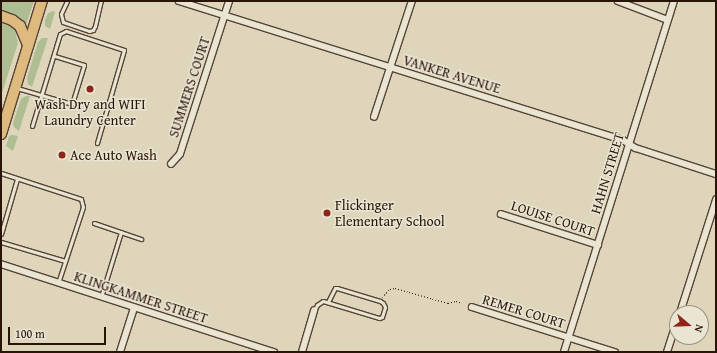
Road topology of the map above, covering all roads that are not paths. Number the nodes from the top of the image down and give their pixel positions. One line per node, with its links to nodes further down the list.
1 (42, 1): 12 (highway)
2 (67, 1): 3 (lane)
3 (101, 1)
4 (179, 1): 9 (street, VANKER AVENUE)
5 (228, 1): 9 (street, SUMMERS COURT)
6 (412, 1): 14 (street)
7 (618, 1): 11 (street)
8 (674, 1): 11 (street, HAHN STREET)
9 (224, 15): 14 (street, VANKER AVENUE); 22 (street, SUMMERS COURT)
10 (1, 16): 12 (highway)
11 (668, 20): 21 (street, HAHN STREET)
12 (28, 45): 15 (highway)
13 (54, 56): 16 (lane); 16 (lane); 20 (lane)
14 (391, 67): 17 (street); 21 (street, VANKER AVENUE)
15 (15, 87): 16 (lane); 19 (highway)
16 (42, 95): 18 (lane)
17 (374, 117)
18 (32, 126)
19 (1, 134)
20 (97, 143)
21 (629, 144): 24 (street, VANKER AVENUE); 33 (street, HAHN STREET)
22 (171, 164)
23 (1, 173): 25 (lane)
24 (716, 174)
25 (17, 180): 30 (lane); 34 (lane)
26 (716, 200): 39 (street)
27 (501, 214): 33 (street, LOUISE COURT)
28 (94, 223): 29 (lane)
29 (121, 232): 31 (lane); 37 (lane)
30 (1, 234)
31 (141, 239)
32 (1, 242): 34 (lane)
33 (598, 245): 43 (street, HAHN STREET)
34 (65, 261): 36 (lane)
35 (1, 264): 36 (street, KLINGKAMMER STREET)
36 (58, 283): 37 (street, KLINGKAMMER STREET)
37 (101, 297): 41 (street, KLINGKAMMER STREET)
38 (328, 302): 38 (lane); 42 (lane)
39 (683, 305)
40 (472, 307): 43 (street, REMER COURT)
41 (134, 308): 44 (street); 45 (street, KLINGKAMMER STREET)
42 (314, 311): 46 (street)
43 (568, 338): 47 (street, HAHN STREET); 48 (street, REMER COURT)
44 (120, 352)
45 (274, 352)
46 (302, 352)
47 (564, 352)
48 (616, 352)

